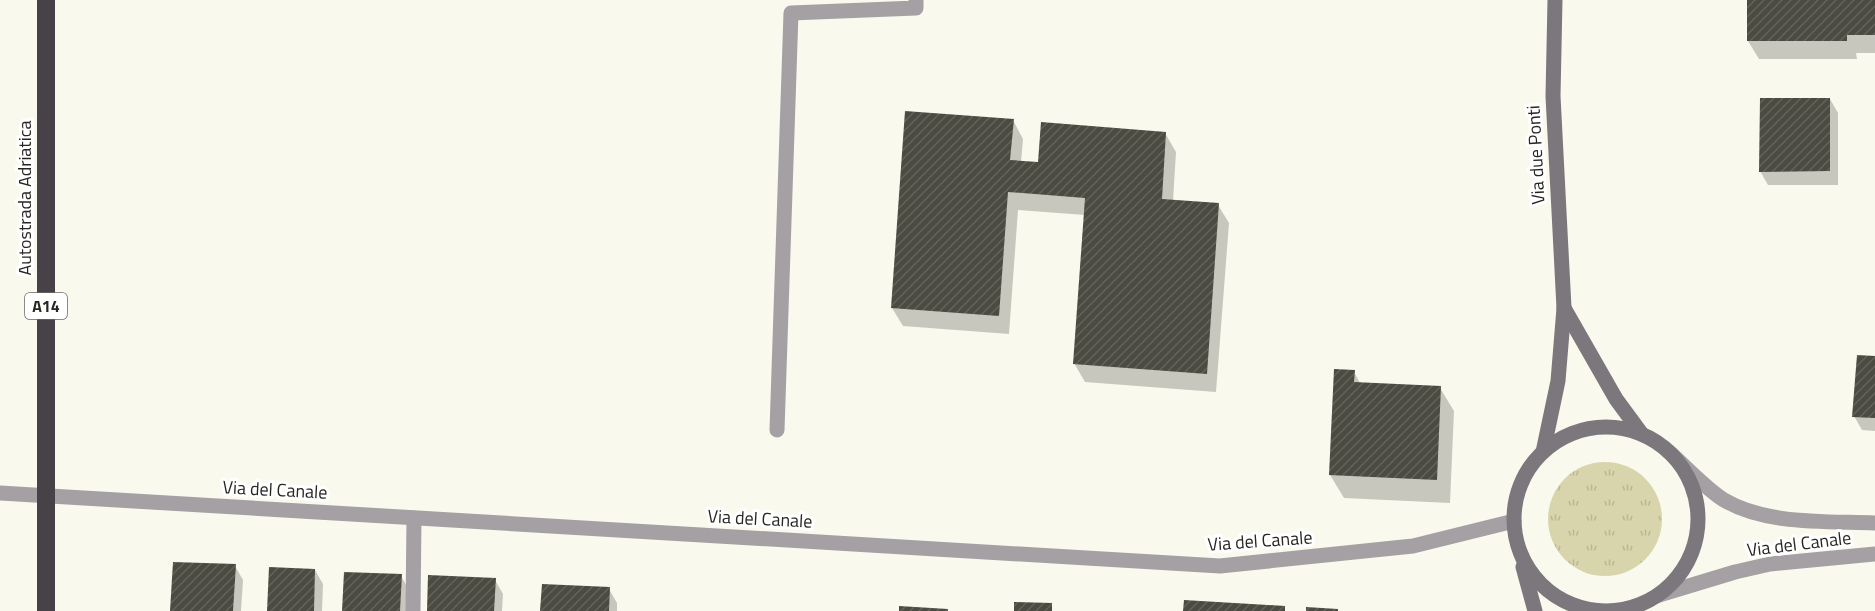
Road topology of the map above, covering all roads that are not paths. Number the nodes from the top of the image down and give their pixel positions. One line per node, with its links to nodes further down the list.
1 (46, 0): 16 (highway, Autostrada Adriatica / A14, bridge)
2 (916, 0): 5 (street)
3 (1555, 0): 4 (street, Via due Ponti)
4 (1564, 308): 6 (street, Via due Ponti); 8 (street, Via due Ponti)
5 (777, 430)
6 (1641, 434): 7 (street); 8 (street)
7 (1668, 451): 12 (street, Via del Canale); 15 (street)
8 (1543, 452): 11 (street)
9 (0, 493): 10 (street, Via del Canale)
10 (414, 518): 11 (street, Via del Canale); 17 (street)
11 (1514, 521): 13 (street)
12 (1875, 523)
13 (1520, 552): 18 (street); 19 (street)
14 (1875, 554): 15 (street, Via del Canale)
15 (1659, 595): 19 (street)
16 (46, 611)
17 (412, 611)
18 (1535, 611)
19 (1622, 611)

